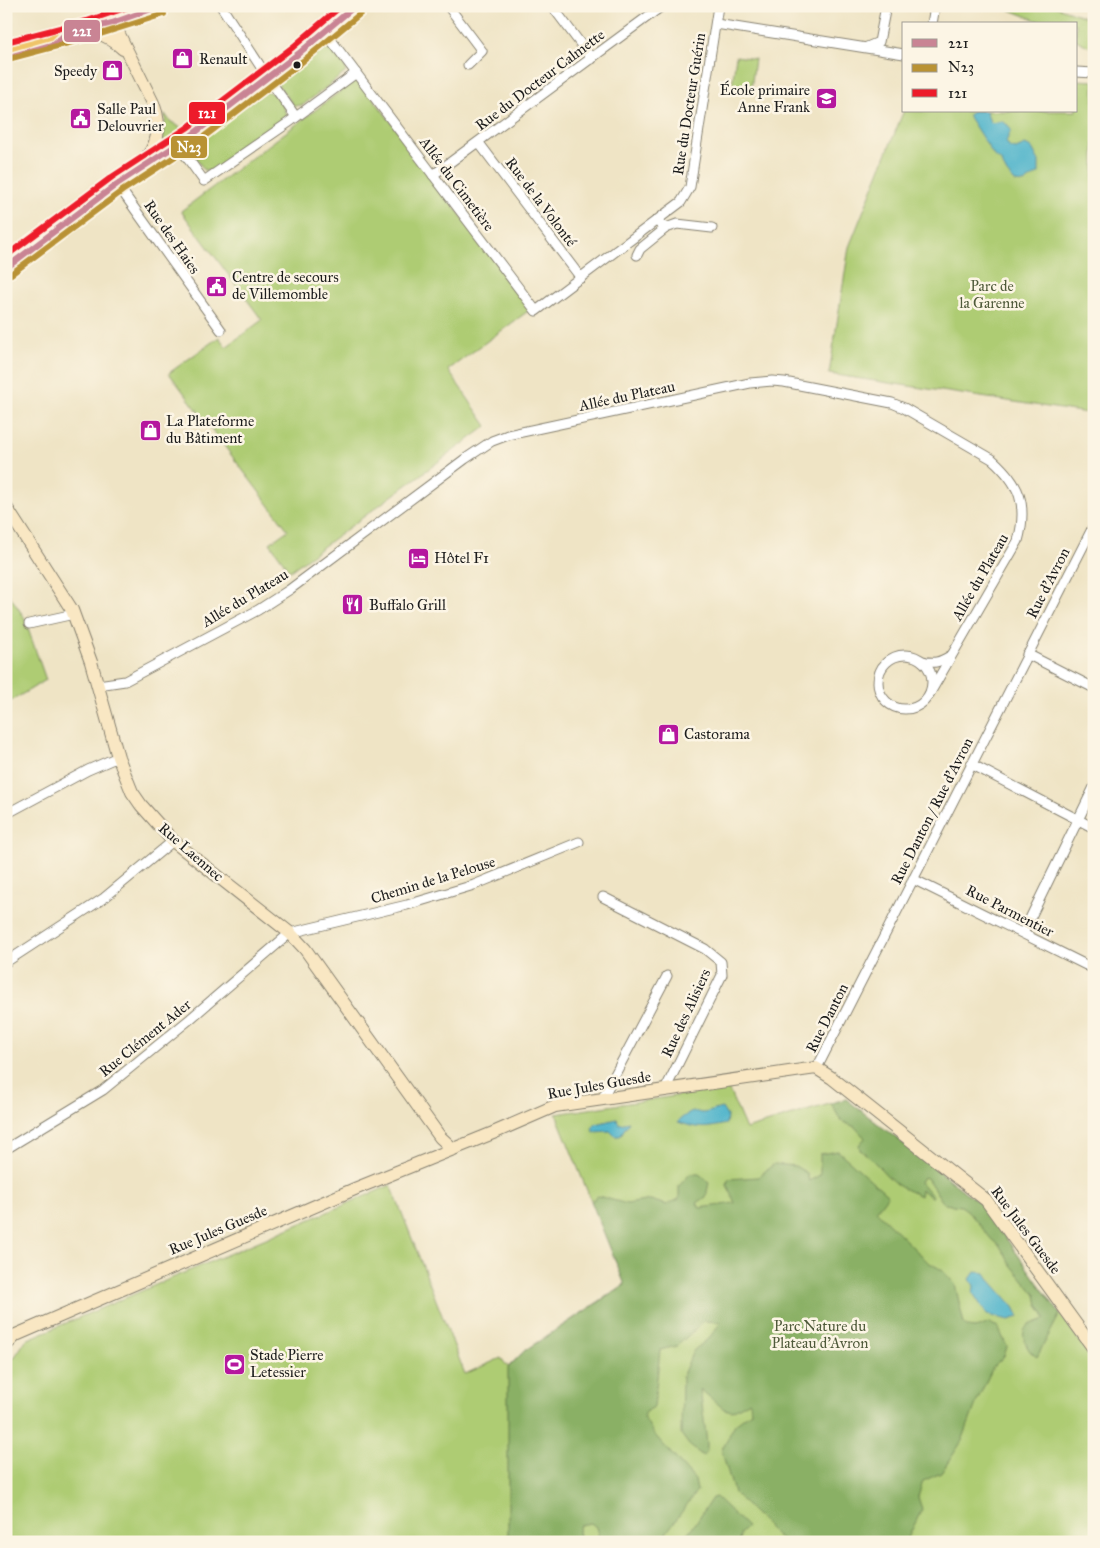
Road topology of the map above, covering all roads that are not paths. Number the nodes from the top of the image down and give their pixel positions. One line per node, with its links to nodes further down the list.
1 (105, 6): 12 (street)
2 (161, 6): 12 (main road)
3 (221, 6): 27 (street)
4 (356, 6): 15 (main road)
5 (448, 6): 23 (street)
6 (552, 6): 22 (street)
7 (662, 6): 22 (street, Rue du Docteur Calmette)
8 (718, 6): 13 (street, Rue du Docteur Guérin)
9 (886, 6): 17 (street)
10 (935, 6): 11 (street)
11 (932, 22)
12 (112, 23): 14 (main road); 19 (street)
13 (716, 24): 17 (street); 33 (street, Rue du Docteur Guérin)
14 (89, 30): 16 (main road); 19 (street)
15 (325, 32): 24 (street, Allée du Cimetière); 27 (main road)
16 (63, 36): 18 (main road); 21 (main road)
17 (862, 48): 20 (street)
18 (6, 50)
19 (128, 54): 32 (street)
20 (902, 54)
21 (6, 58)
22 (592, 59): 29 (street, Rue du Docteur Calmette)
23 (468, 64)
24 (356, 72): 28 (street); 31 (street, Allée du Cimetière)
25 (1078, 72): 26 (street)
26 (1094, 73)
27 (268, 78): 28 (street); 30 (main road)
28 (296, 117): 30 (street)
29 (479, 143): 31 (street, Rue du Docteur Calmette); 38 (street, Rue de la Volonté)
30 (178, 145): 32 (main road)
31 (433, 175): 39 (street, Allée du Cimetière)
32 (117, 184): 37 (main road); 40 (street, Rue des Haies)
33 (656, 221): 34 (street); 38 (street, Rue du Docteur Guérin)
34 (666, 228): 35 (street); 36 (street)
35 (712, 228)
36 (637, 255)
37 (8, 266)
38 (581, 278): 39 (street, Rue du Docteur Guérin)
39 (536, 311)
40 (221, 330)
41 (6, 507): 43 (street, Rue Laennec)
42 (1094, 526): 45 (street, Rue d'Avron)
43 (74, 614): 44 (street); 48 (street, Rue Laennec)
44 (29, 624)
45 (1027, 654): 49 (street); 52 (street, Rue Danton / Rue d'Avron)
46 (950, 656): 47 (street); 48 (street, Allée du Plateau); 50 (street, Allée du Plateau)
47 (923, 661): 50 (street); 50 (street)
48 (98, 685): 51 (street, Rue Laennec)
49 (1094, 688)
50 (930, 693)
51 (118, 757): 54 (street); 57 (street, Rue Laennec)
52 (971, 764): 55 (street); 59 (street, Rue Danton / Rue d'Avron)
53 (1094, 787): 55 (street)
54 (6, 814)
55 (1077, 820): 56 (street); 62 (street)
56 (1094, 828)
57 (173, 841): 61 (street, Rue Laennec); 63 (street)
58 (579, 842): 61 (street, Chemin de la Pelouse)
59 (913, 879): 62 (street, Rue Parmentier); 66 (street, Rue Danton / Rue d'Avron)
60 (602, 897): 68 (street, Rue des Alisiers)
61 (290, 933): 70 (street, Rue Clément Ader); 71 (street, Rue Laennec)
62 (1023, 933): 64 (street, Rue Parmentier)
63 (6, 962)
64 (1094, 969)
65 (666, 976): 69 (street)
66 (862, 980): 67 (street, Rue Danton)
67 (816, 1068): 68 (street, Rue Jules Guesde); 73 (street, Rue Jules Guesde)
68 (665, 1090): 69 (street, Rue Jules Guesde)
69 (602, 1099): 71 (street, Rue Jules Guesde)
70 (6, 1149)
71 (453, 1149): 72 (street, Rue Jules Guesde)
72 (6, 1345)
73 (1094, 1349)

